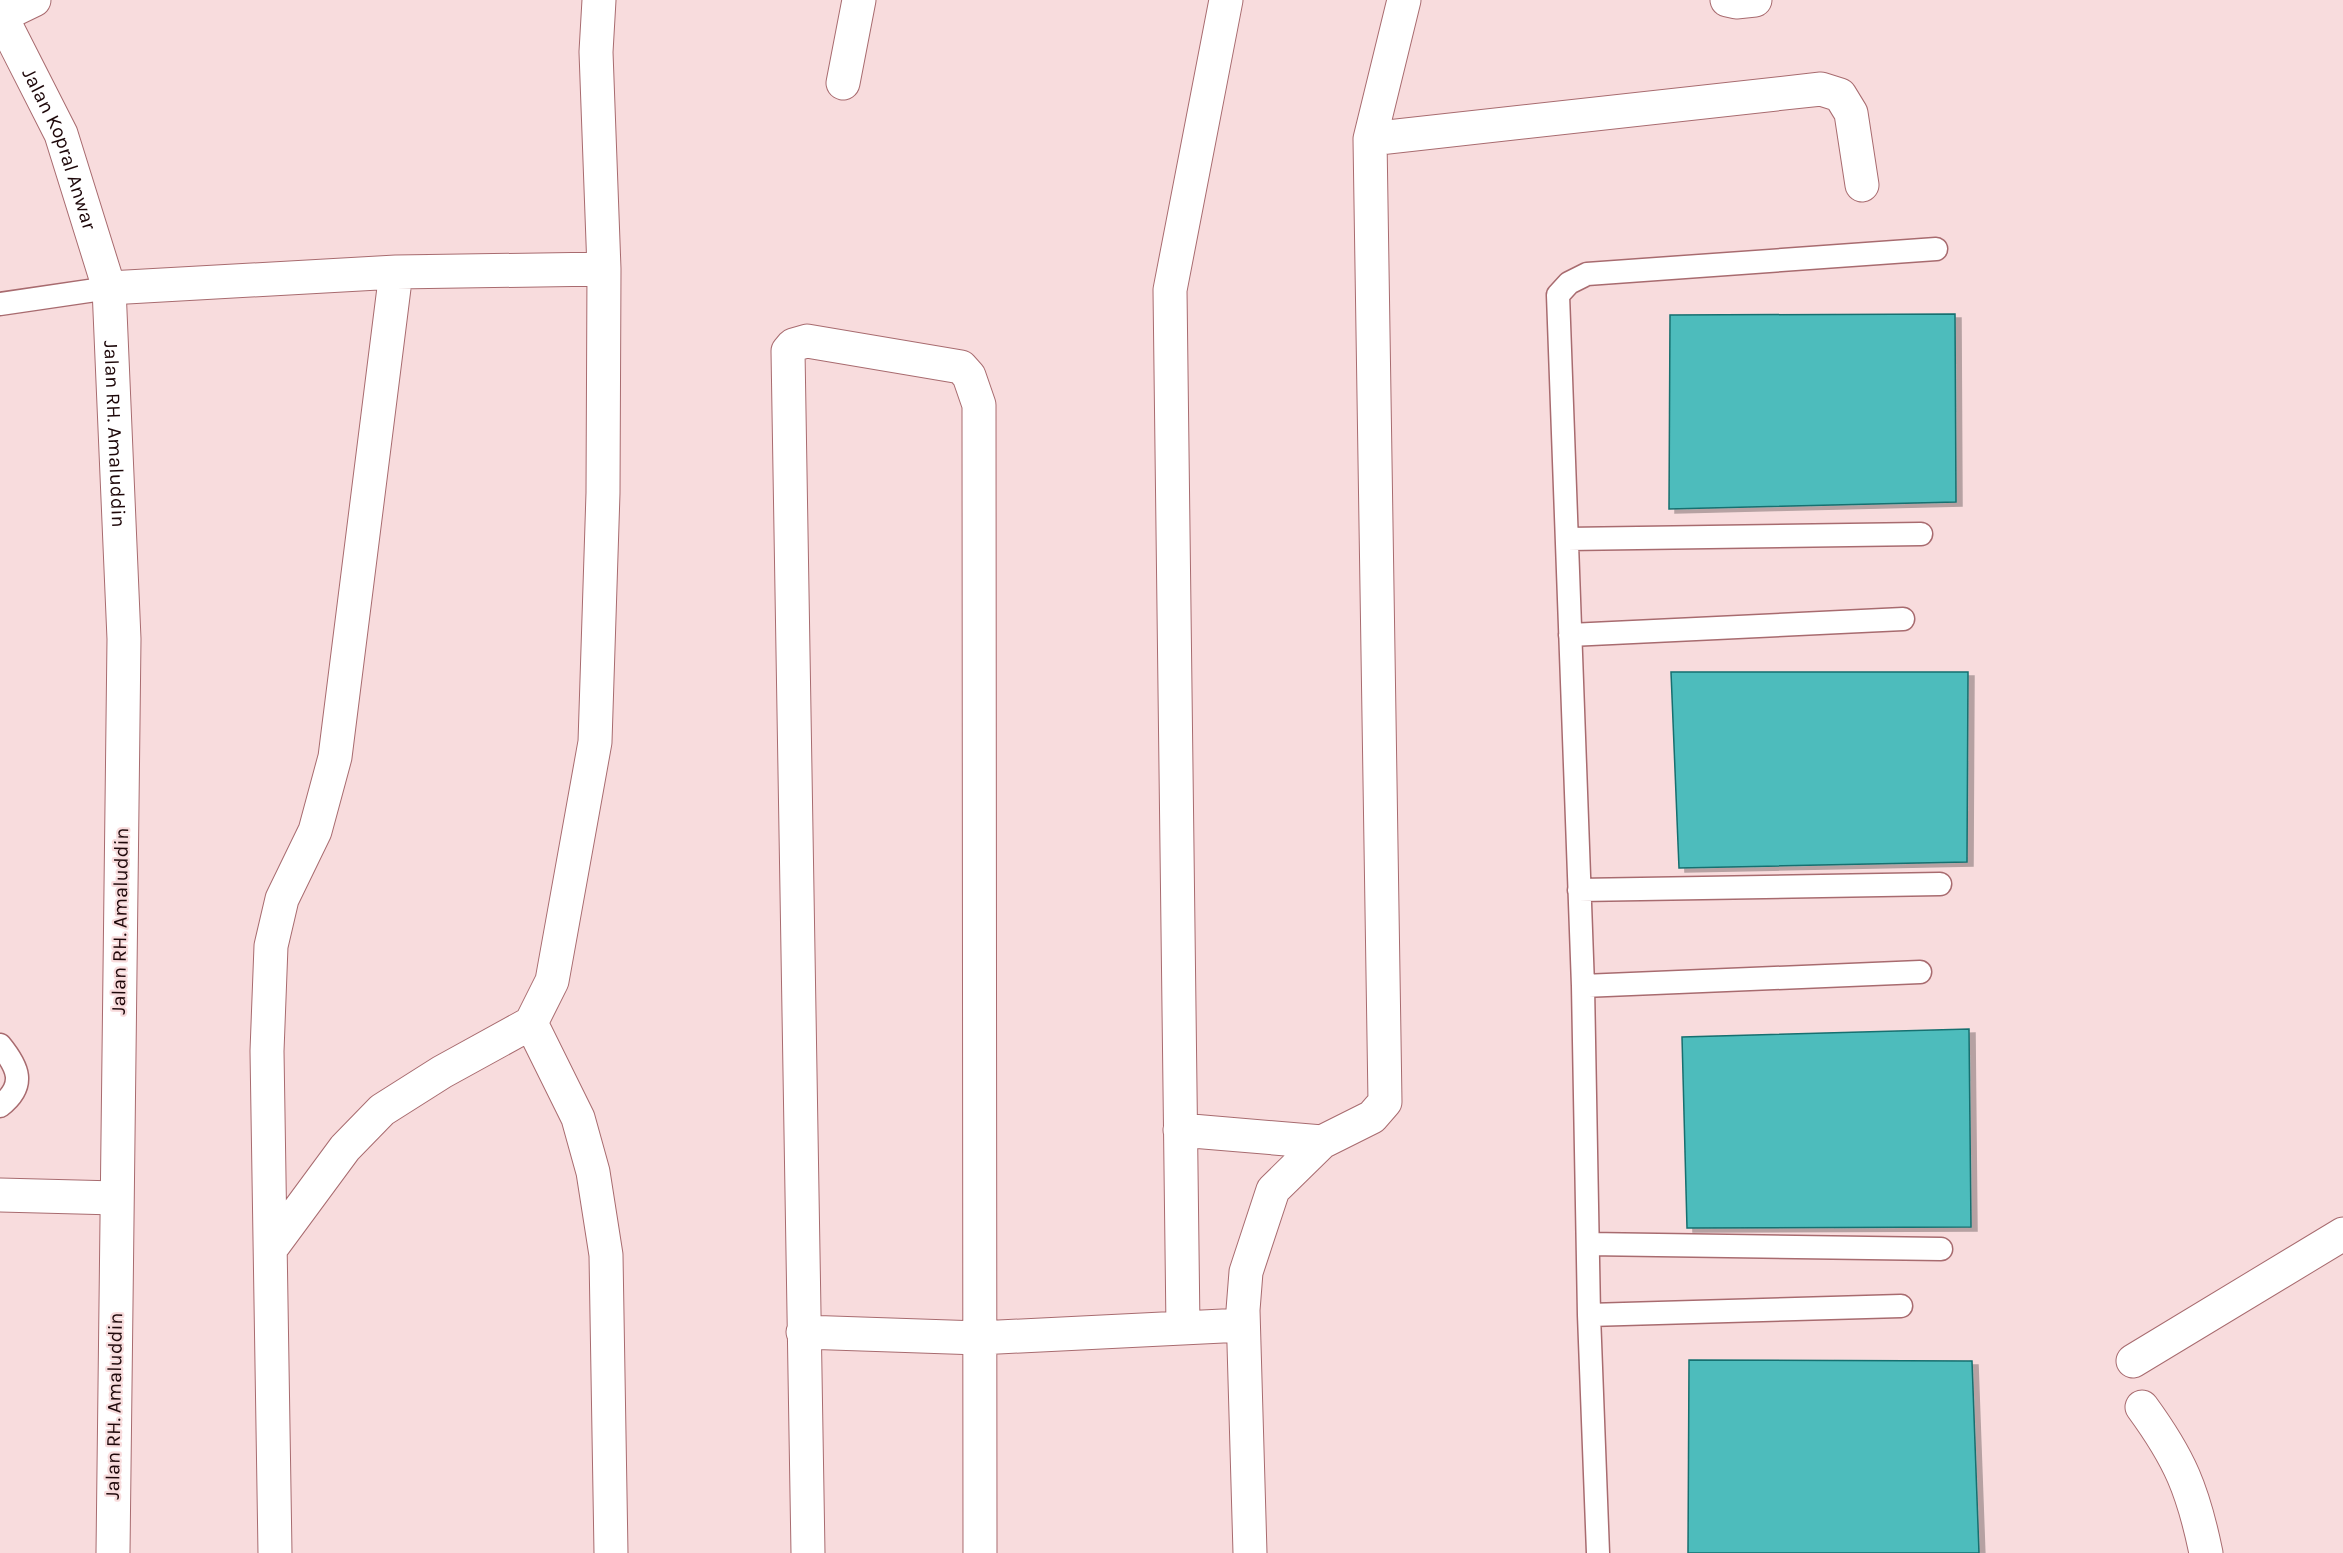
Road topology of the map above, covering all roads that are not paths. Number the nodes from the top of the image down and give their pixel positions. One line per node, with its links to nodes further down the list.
1 (34, 0): 8 (street)
2 (599, 0): 13 (street)
3 (859, 0): 9 (street)
4 (1226, 0): 29 (street)
5 (1404, 0): 10 (street)
6 (1727, 0): 7 (street)
7 (1755, 0)
8 (1, 15): 15 (street, Jalan Kopral Anwar)
9 (843, 83)
10 (1370, 139): 11 (street); 30 (street)
11 (1862, 185)
12 (1936, 249): 19 (lane)
13 (604, 269): 14 (street); 26 (street)
14 (396, 272): 15 (street); 35 (street)
15 (110, 288): 16 (lane); 32 (street, Jalan RH. Amaluddin)
16 (7, 303): 17 (lane)
17 (0, 322)
18 (1922, 534): 19 (lane)
19 (1567, 539): 21 (lane)
20 (1903, 619): 21 (lane)
21 (1570, 635): 23 (lane)
22 (1940, 884): 23 (lane)
23 (1579, 890): 25 (lane)
24 (1920, 972): 25 (lane)
25 (1583, 986): 34 (lane)
26 (531, 1023): 35 (street); 47 (street)
27 (0, 1045): 28 (lane)
28 (0, 1106)
29 (1180, 1130): 30 (street); 40 (street)
30 (1322, 1142): 39 (street)
31 (0, 1195): 32 (street)
32 (116, 1198): 45 (street, Jalan RH. Amaluddin)
33 (2343, 1234): 43 (street)
34 (1588, 1244): 36 (lane); 38 (lane)
35 (272, 1247): 46 (street)
36 (1941, 1249)
37 (1901, 1306): 38 (lane)
38 (1589, 1315): 51 (lane)
39 (1243, 1325): 40 (street); 50 (street)
40 (1183, 1328): 42 (street)
41 (804, 1332): 42 (street); 42 (street); 48 (street)
42 (979, 1338): 49 (street)
43 (2133, 1361)
44 (2142, 1407): 52 (street)
45 (113, 1553)
46 (275, 1553)
47 (611, 1553)
48 (808, 1553)
49 (980, 1553)
50 (1250, 1553)
51 (1598, 1553)
52 (2206, 1553)

